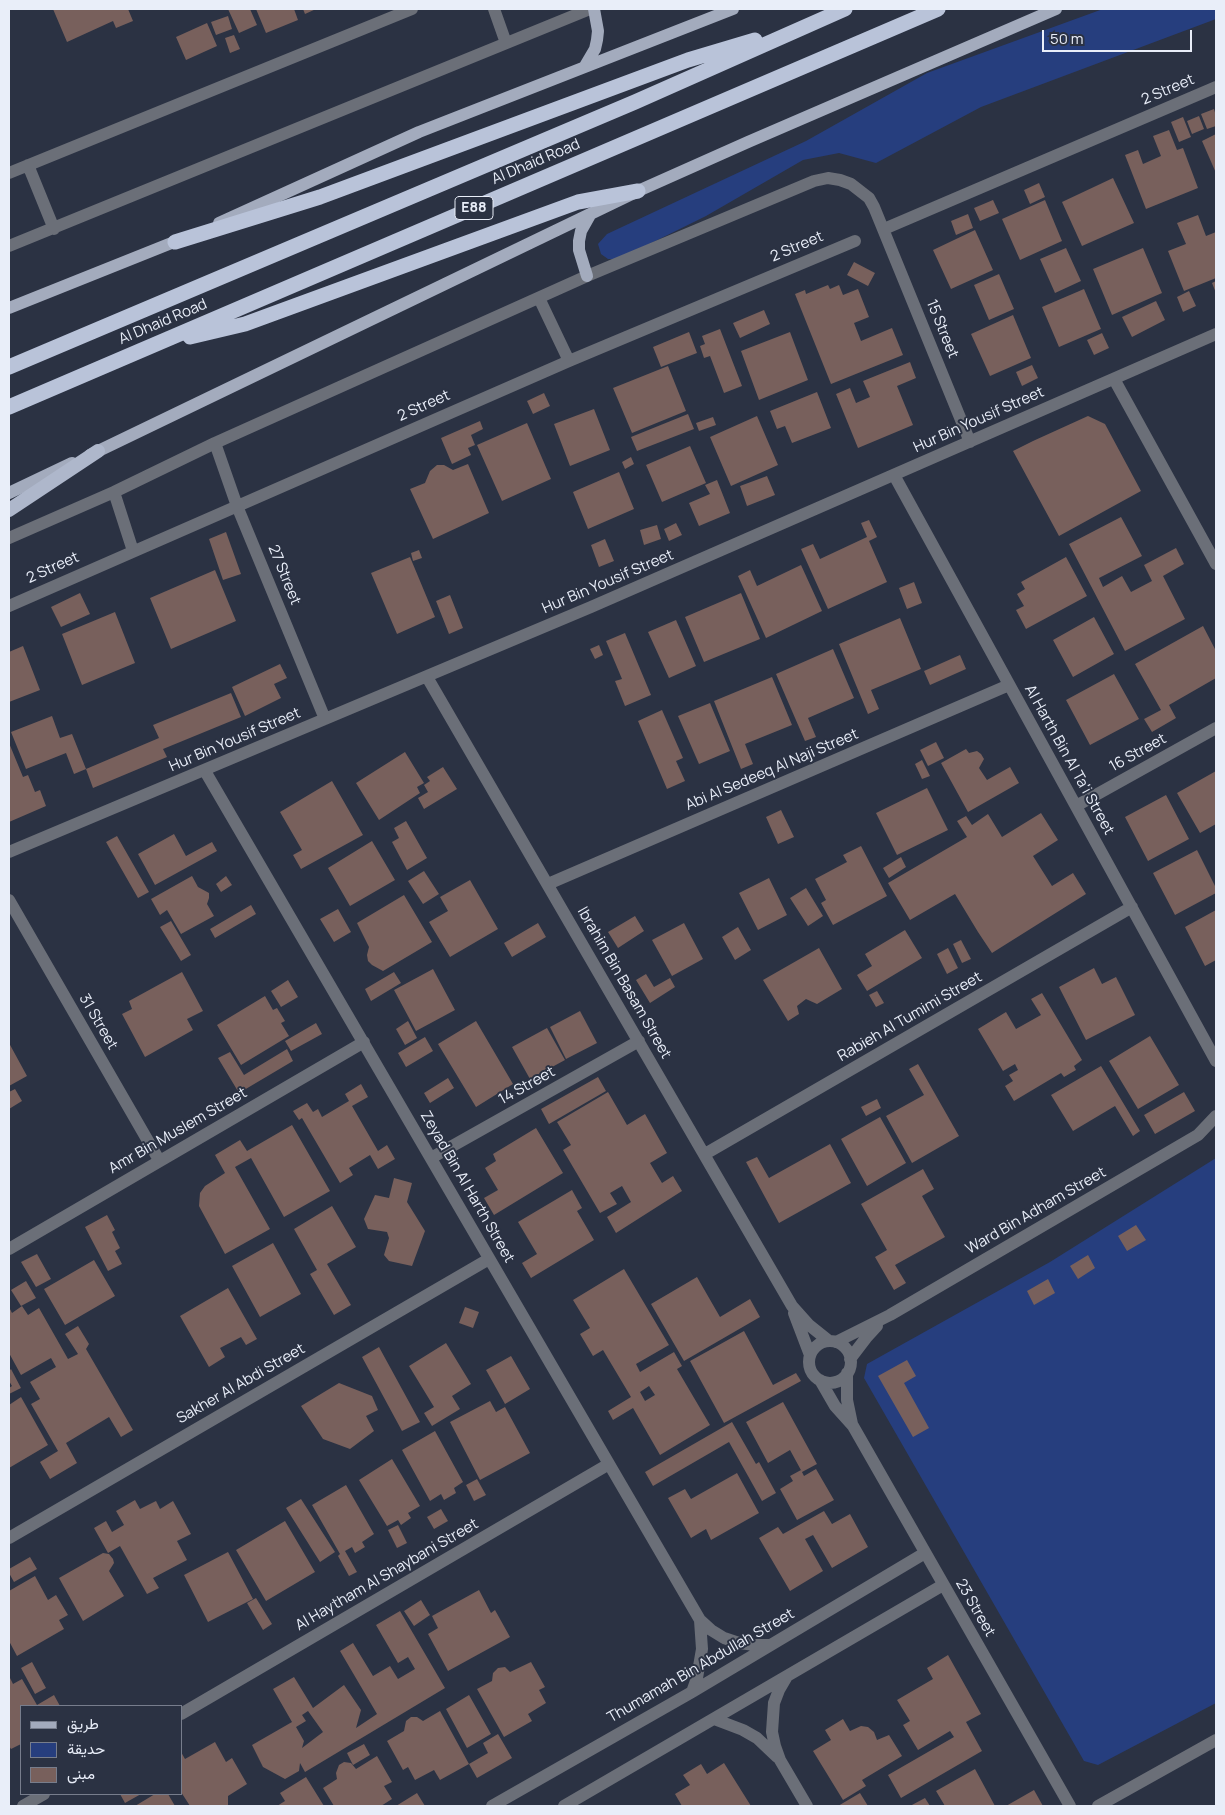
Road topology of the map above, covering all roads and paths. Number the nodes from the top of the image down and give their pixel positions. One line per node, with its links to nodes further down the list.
1 (412, 9): 12 (street)
2 (494, 9): 9 (street)
3 (592, 9): 9 (street); 10 (main road)
4 (733, 9): 10 (main road)
5 (845, 9): 8 (highway, Al Dhaid Road / E88)
6 (938, 9): 25 (highway, Al Dhaid Road / E88)
7 (1056, 9): 14 (main road)
8 (781, 36): 19 (highway); 27 (highway, Al Dhaid Road / E88)
9 (506, 43): 16 (street)
10 (585, 66): 19 (main road)
11 (1216, 86): 17 (street, 2 Street)
12 (28, 165): 13 (street); 16 (street)
13 (9, 173)
14 (638, 191): 15 (main road); 25 (highway)
15 (590, 215): 21 (main road); 32 (main road)
16 (54, 228): 20 (street)
17 (884, 229): 21 (street, 15 Street); 30 (street, 15 Street)
18 (855, 240): 26 (street, 2 Street)
19 (175, 242): 23 (main road)
20 (9, 246)
21 (587, 276): 22 (street, 15 Street)
22 (538, 298): 26 (street); 31 (street, 15 Street)
23 (9, 308)
24 (1216, 334): 28 (street, Hur Bin Yousif Street)
25 (168, 339): 29 (highway, Al Dhaid Road / E88)
26 (569, 361): 36 (street, 2 Street)
27 (9, 368)
28 (1114, 379): 30 (street, Hur Bin Yousif Street); 40 (street)
29 (9, 408)
30 (970, 442): 33 (street, Hur Bin Yousif Street)
31 (215, 443): 34 (street, 15 Street); 36 (street, 27 Street)
32 (98, 451): 35 (main road); 37 (highway)
33 (894, 475): 42 (street, Hur Bin Yousif Street); 43 (street, Al Harth Bin Al Ta'i Street)
34 (114, 492): 38 (street, 15 Street); 39 (street)
35 (9, 493)
36 (237, 506): 39 (street, 2 Street); 44 (street, 27 Street)
37 (9, 510)
38 (9, 538)
39 (133, 551): 41 (street, 2 Street)
40 (1216, 564)
41 (9, 606)
42 (427, 677): 44 (street, Hur Bin Yousif Street); 49 (street, Ibrahim Bin Basam Street)
43 (1009, 685): 47 (street, Al Harth Bin Al Ta'i Street); 49 (street, Abi Al Sedeeq Al Naji Street)
44 (325, 719): 46 (street, Hur Bin Yousif Street)
45 (1216, 728): 47 (street, 16 Street)
46 (205, 771): 48 (street, Hur Bin Yousif Street); 53 (street, Zeyad Bin Al Harth Street)
47 (1076, 806): 51 (street, Al Harth Bin Al Ta'i Street)
48 (9, 852)
49 (548, 884): 52 (street, Ibrahim Bin Basam Street)
50 (9, 900): 60 (street, 31 Street)
51 (1132, 907): 54 (street, Al Harth Bin Al Ta'i Street); 58 (street, Rabieh Al Tumimi Street)
52 (639, 1041): 58 (street, Ibrahim Bin Basam Street); 59 (street, 14 Street)
53 (364, 1042): 59 (street, Zeyad Bin Al Harth Street); 60 (street, Amr Bin Muslem Street)
54 (1216, 1060)
55 (1216, 1116): 57 (street, Ward Bin Adham Street)
56 (1216, 1132): 57 (street, Ward Bin Adham Street)
57 (1198, 1135): 64 (street, Ward Bin Adham Street)
58 (705, 1154): 63 (street, Ibrahim Bin Basam Street)
59 (431, 1158): 62 (street, Zeyad Bin Al Harth Street)
60 (159, 1160): 61 (street, Amr Bin Muslem Street)
61 (9, 1249)
62 (489, 1258): 71 (street, Zeyad Bin Al Harth Street); 72 (street, Sakher Al Abdi Street)
63 (792, 1306): 65 (street, Ibrahim Bin Basam Street); 66 (street, Ibrahim Bin Basam Street)
64 (890, 1315): 65 (street, Ward Bin Adham Street); 67 (street, Ward Bin Adham Street)
65 (832, 1341): 66 (street); 67 (street)
66 (810, 1355): 69 (street)
67 (850, 1359): 68 (street)
68 (847, 1373): 69 (street); 70 (street, 23 Street)
69 (820, 1380): 70 (street, 23 Street)
70 (853, 1426): 73 (street, 23 Street)
71 (609, 1464): 75 (street, Zeyad Bin Al Harth Street); 79 (street, Al Haytham Al Shaybani Street)
72 (9, 1538)
73 (925, 1553): 74 (street, 23 Street); 76 (street, Thumamah Bin Abdullah Street)
74 (943, 1585): 77 (street); 90 (street, 23 Street)
75 (700, 1620): 76 (street, Zeyad Bin Al Harth Street); 78 (street, Zeyad Bin Al Harth Street)
76 (770, 1645): 78 (street, Thumamah Bin Abdullah Street)
77 (786, 1677): 80 (street); 82 (street)
78 (692, 1692): 86 (street, Thumamah Bin Abdullah Street)
79 (182, 1713)
80 (714, 1720): 82 (street); 83 (street)
81 (1216, 1740): 91 (street)
82 (780, 1760): 89 (street)
83 (584, 1794): 87 (street); 88 (street)
84 (42, 1795): 85 (street)
85 (22, 1806)
86 (492, 1806)
87 (564, 1806)
88 (577, 1806)
89 (807, 1806)
90 (1070, 1806)
91 (1098, 1806)

